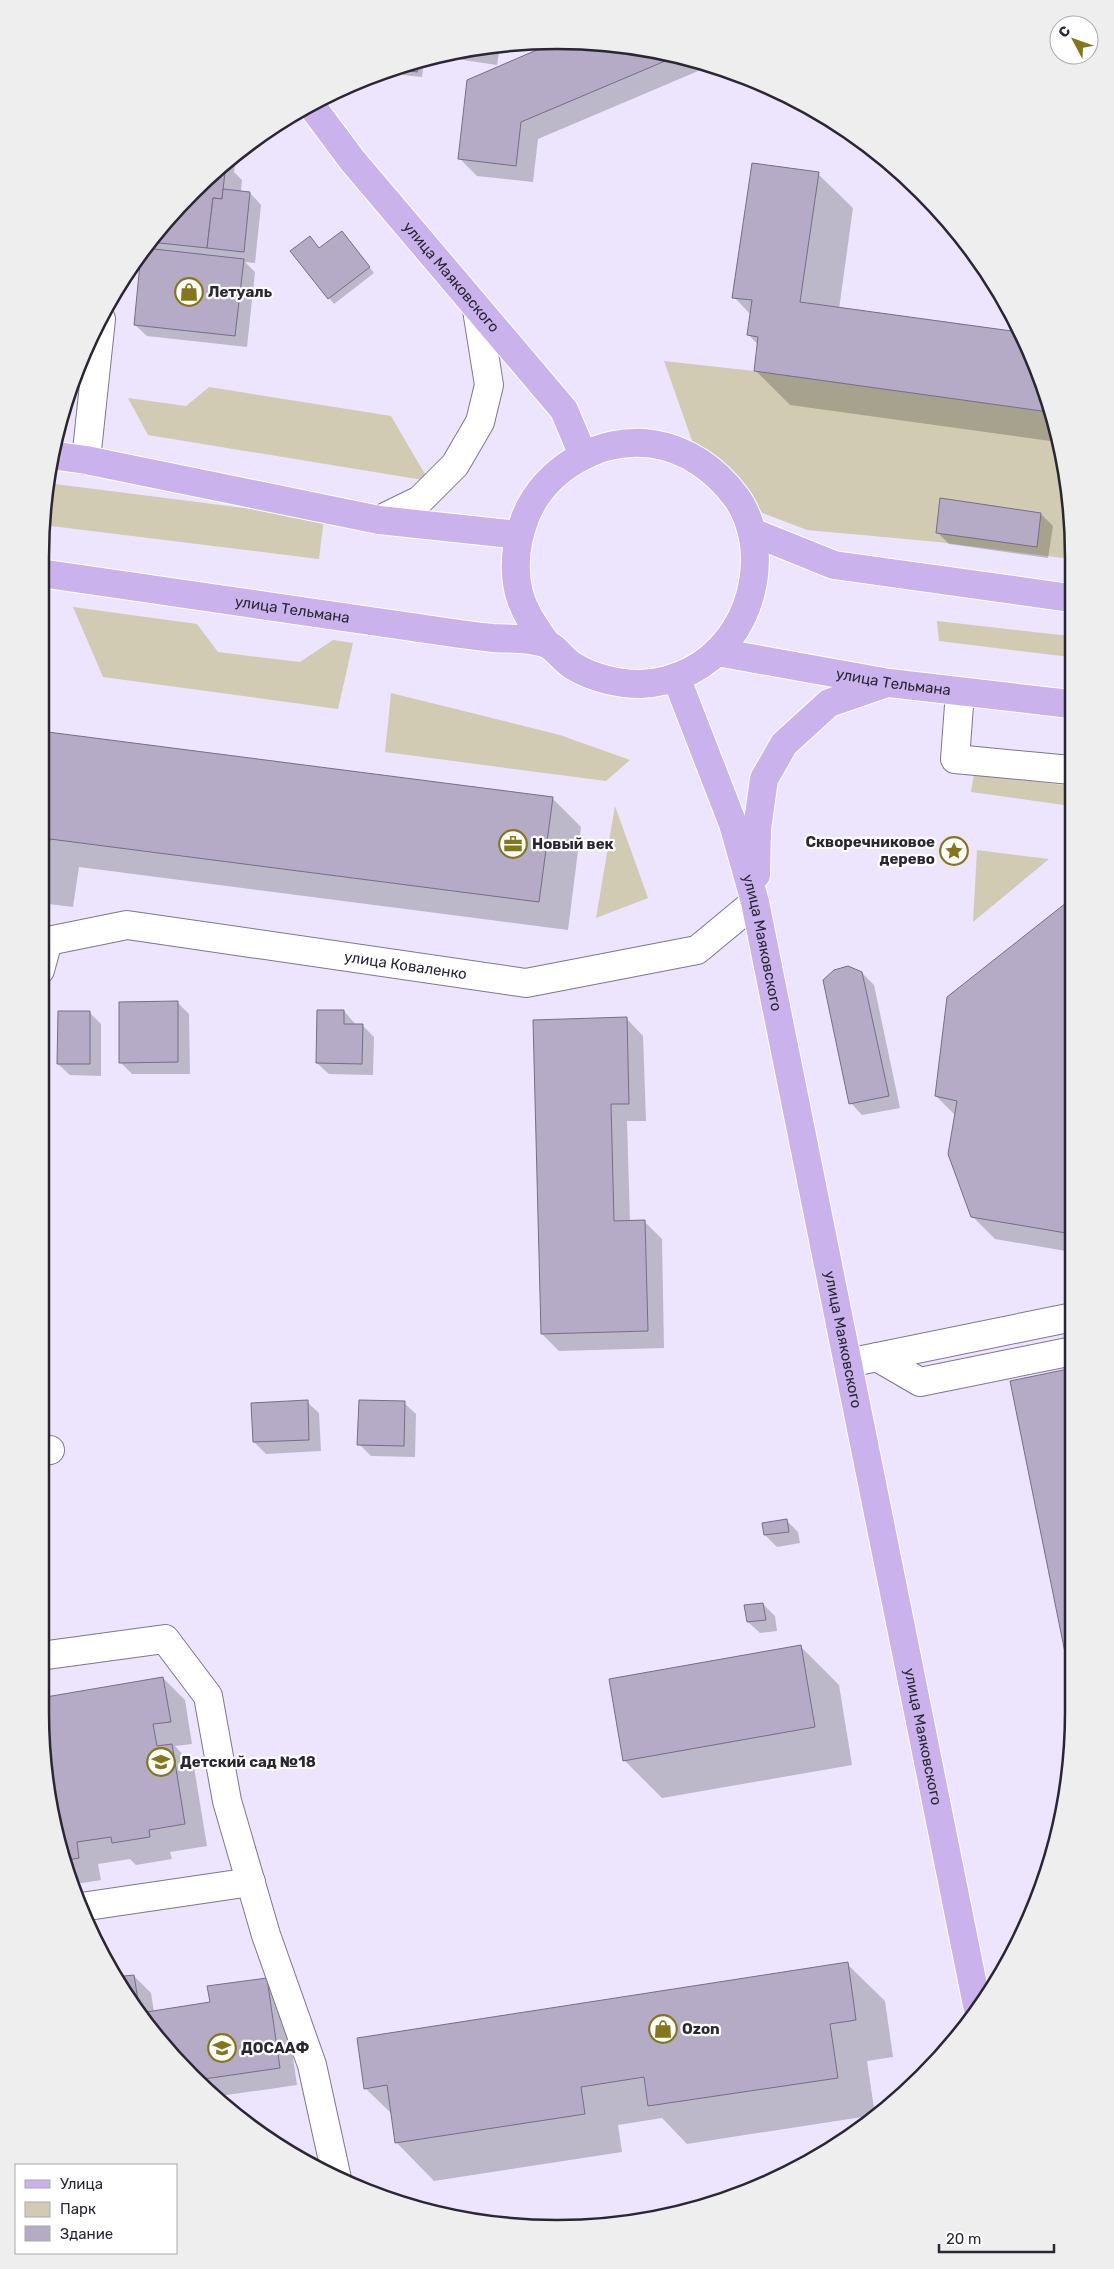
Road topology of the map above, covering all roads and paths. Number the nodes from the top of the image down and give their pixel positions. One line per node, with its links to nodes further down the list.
1 (314, 111): 2 (main road, улица Маяковского)
2 (477, 310): 4 (main road, улица Маяковского); 7 (street)
3 (99, 336): 6 (street)
4 (583, 455): 8 (main road); 9 (main road)
5 (59, 456): 6 (main road)
6 (86, 460): 7 (main road)
7 (379, 520): 9 (main road)
8 (752, 532): 11 (main road); 13 (main road)
9 (519, 535): 12 (main road)
10 (49, 574): 12 (main road, улица Тельмана)
11 (1065, 597)
12 (546, 643): 14 (main road)
13 (717, 652): 14 (main road); 15 (main road, улица Тельмана)
14 (676, 677): 19 (main road, улица Маяковского)
15 (889, 683): 16 (main road, улица Тельмана); 19 (main road)
16 (960, 692): 17 (main road, улица Тельмана); 18 (street)
17 (1065, 703)
18 (1065, 770)
19 (755, 902): 20 (street, улица Коваленко); 24 (main road, улица Маяковского)
20 (49, 940)
21 (1065, 1318): 23 (street)
22 (1065, 1353): 23 (street)
23 (876, 1357): 24 (street)
24 (848, 1363): 28 (main road, улица Маяковского)
25 (49, 1655): 26 (street)
26 (251, 1882): 27 (street); 29 (street)
27 (87, 1906)
28 (976, 2000)
29 (335, 2169)

